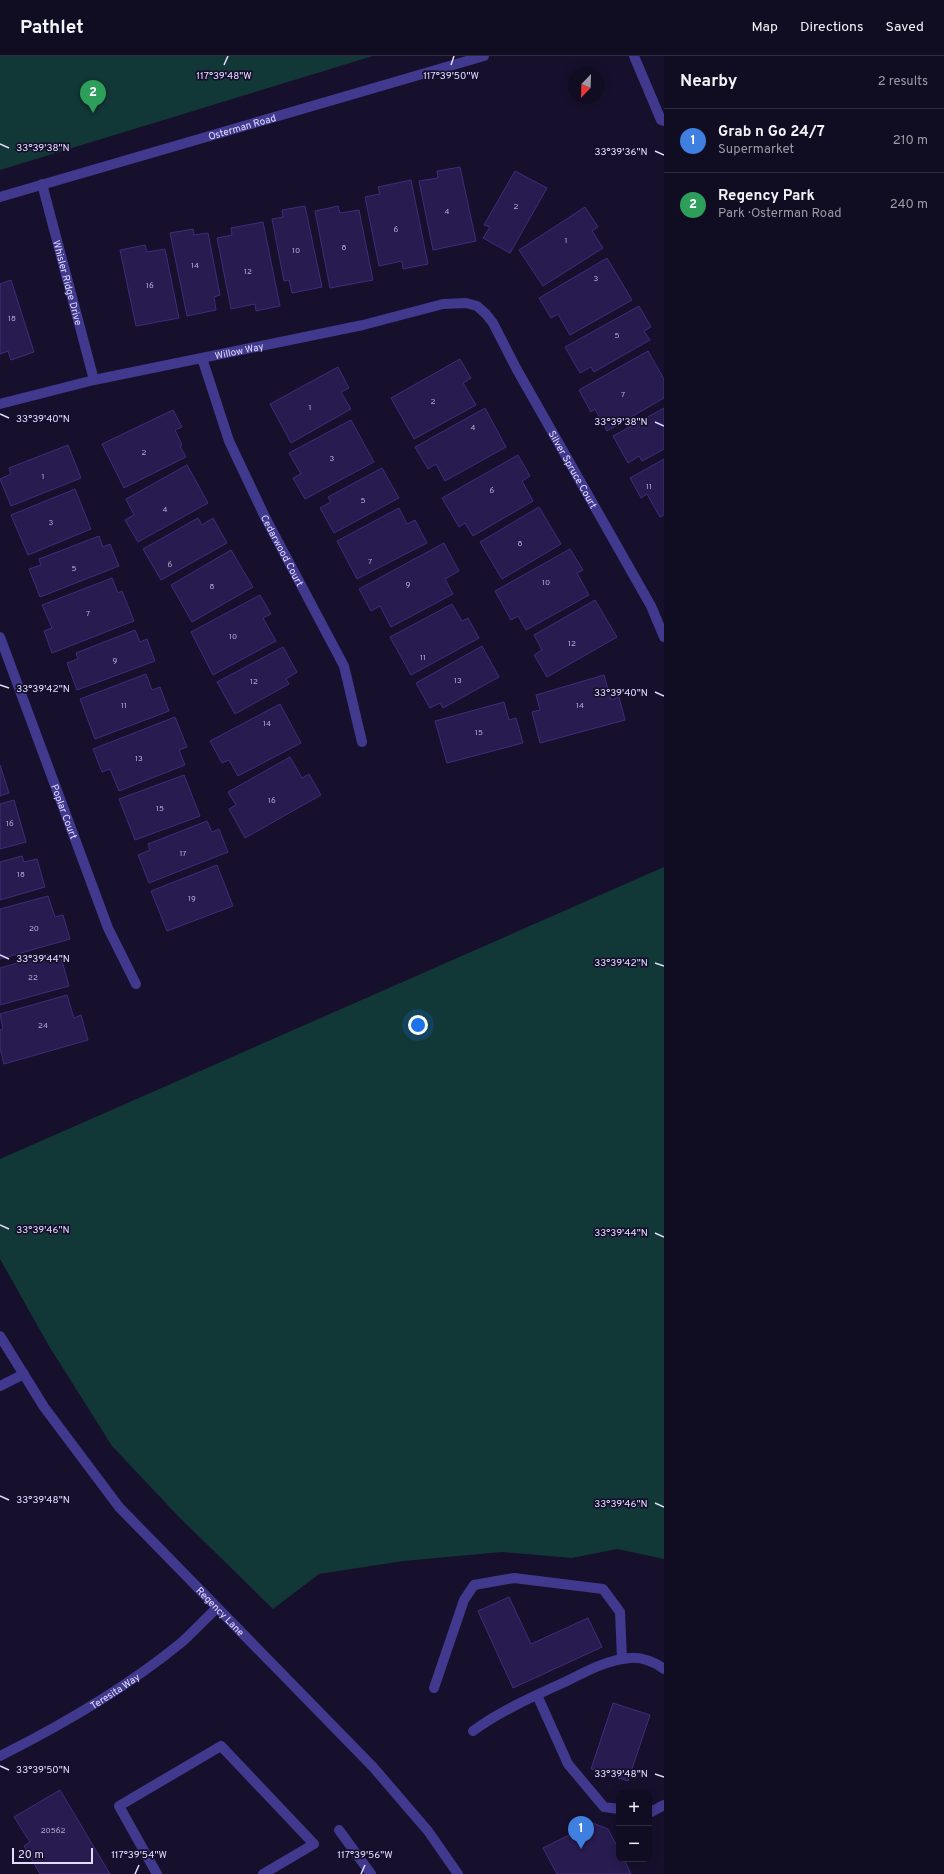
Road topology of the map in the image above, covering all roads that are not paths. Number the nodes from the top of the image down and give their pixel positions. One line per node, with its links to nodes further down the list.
1 (484, 56): 4 (street, Osterman Road)
2 (634, 56): 3 (street)
3 (664, 121)
4 (42, 184): 5 (street, Osterman Road); 8 (street, Whisler Ridge Drive)
5 (0, 197)
6 (477, 306): 7 (street, Willow Way); 11 (street, Silver Spruce Court)
7 (202, 358): 8 (street, Willow Way); 12 (street, Cedarwood Court)
8 (94, 380): 9 (street, Willow Way)
9 (0, 404)
10 (0, 637): 13 (street, Poplar Court)
11 (664, 637)
12 (362, 742)
13 (136, 984)
14 (0, 1336): 15 (street, Regency Lane)
15 (24, 1374): 16 (street); 17 (street, Regency Lane)
16 (0, 1386)
17 (216, 1608): 23 (street, Teresita Way); 31 (street, Regency Lane)
18 (622, 1659): 19 (street); 20 (street); 21 (street)
19 (664, 1669)
20 (434, 1688)
21 (537, 1694): 22 (street); 25 (street)
22 (473, 1731)
23 (0, 1756)
24 (664, 1805): 26 (street)
25 (616, 1809)
26 (652, 1811)
27 (339, 1830): 30 (street)
28 (157, 1874): 29 (street)
29 (263, 1874)
30 (371, 1874)
31 (458, 1874)

